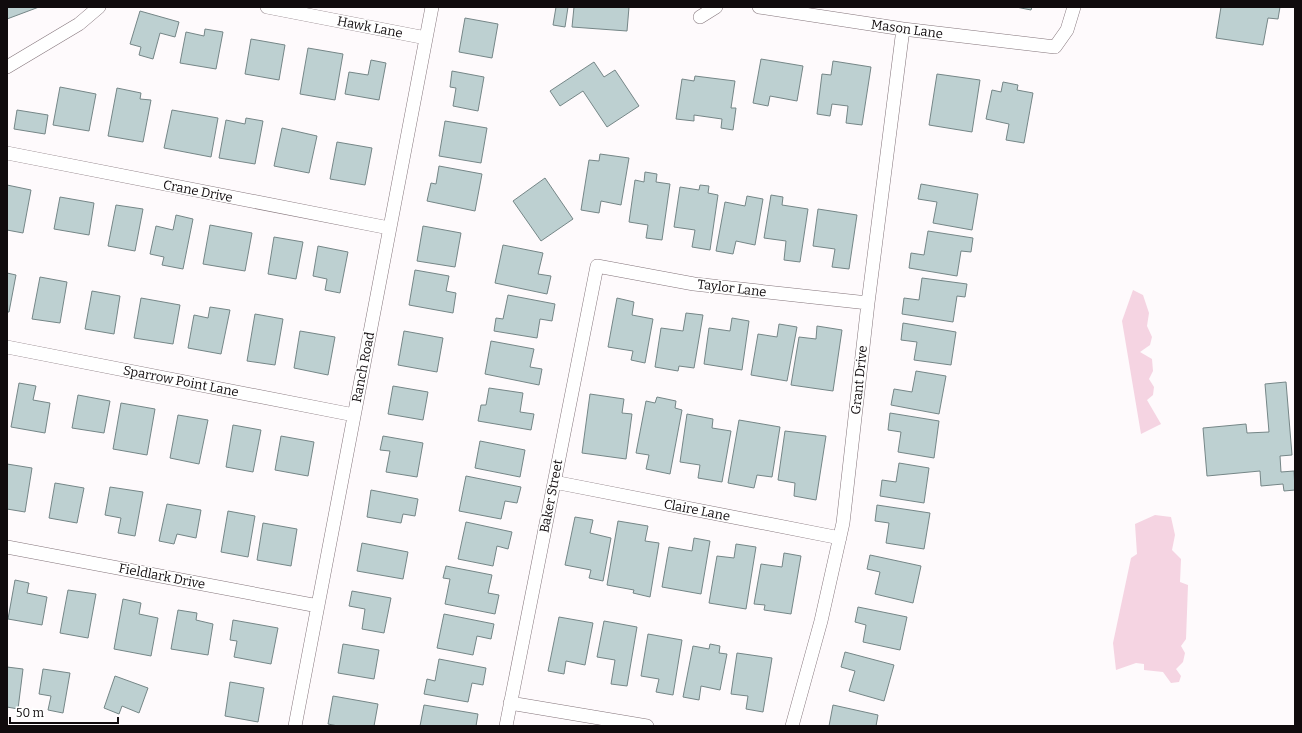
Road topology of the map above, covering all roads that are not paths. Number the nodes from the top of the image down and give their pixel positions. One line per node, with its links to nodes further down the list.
1 (99, 7): 10 (street)
2 (267, 7): 9 (street, Hawk Lane)
3 (432, 7): 9 (street, Ranch Road)
4 (716, 7): 7 (street)
5 (759, 7): 8 (street, Mason Lane)
6 (1074, 7): 8 (street, Mason Lane)
7 (700, 17)
8 (903, 29): 14 (street, Grant Drive)
9 (426, 38): 12 (street, Ranch Road)
10 (7, 67)
11 (7, 153): 12 (street, Crane Drive)
12 (390, 228): 16 (street, Ranch Road)
13 (597, 266): 14 (street, Taylor Lane); 17 (street, Baker Street)
14 (868, 304): 18 (street, Grant Drive)
15 (7, 347): 16 (street, Sparrow Point Lane)
16 (354, 415): 20 (street, Ranch Road)
17 (554, 482): 18 (street, Claire Lane); 21 (street, Baker Street)
18 (840, 538): 25 (street, Grant Drive)
19 (7, 547): 20 (street, Fieldlark Drive)
20 (318, 606): 22 (street, Ranch Road)
21 (510, 703): 23 (street, Baker Street); 24 (street)
22 (295, 726)
23 (506, 726)
24 (647, 726)
25 (792, 726)

